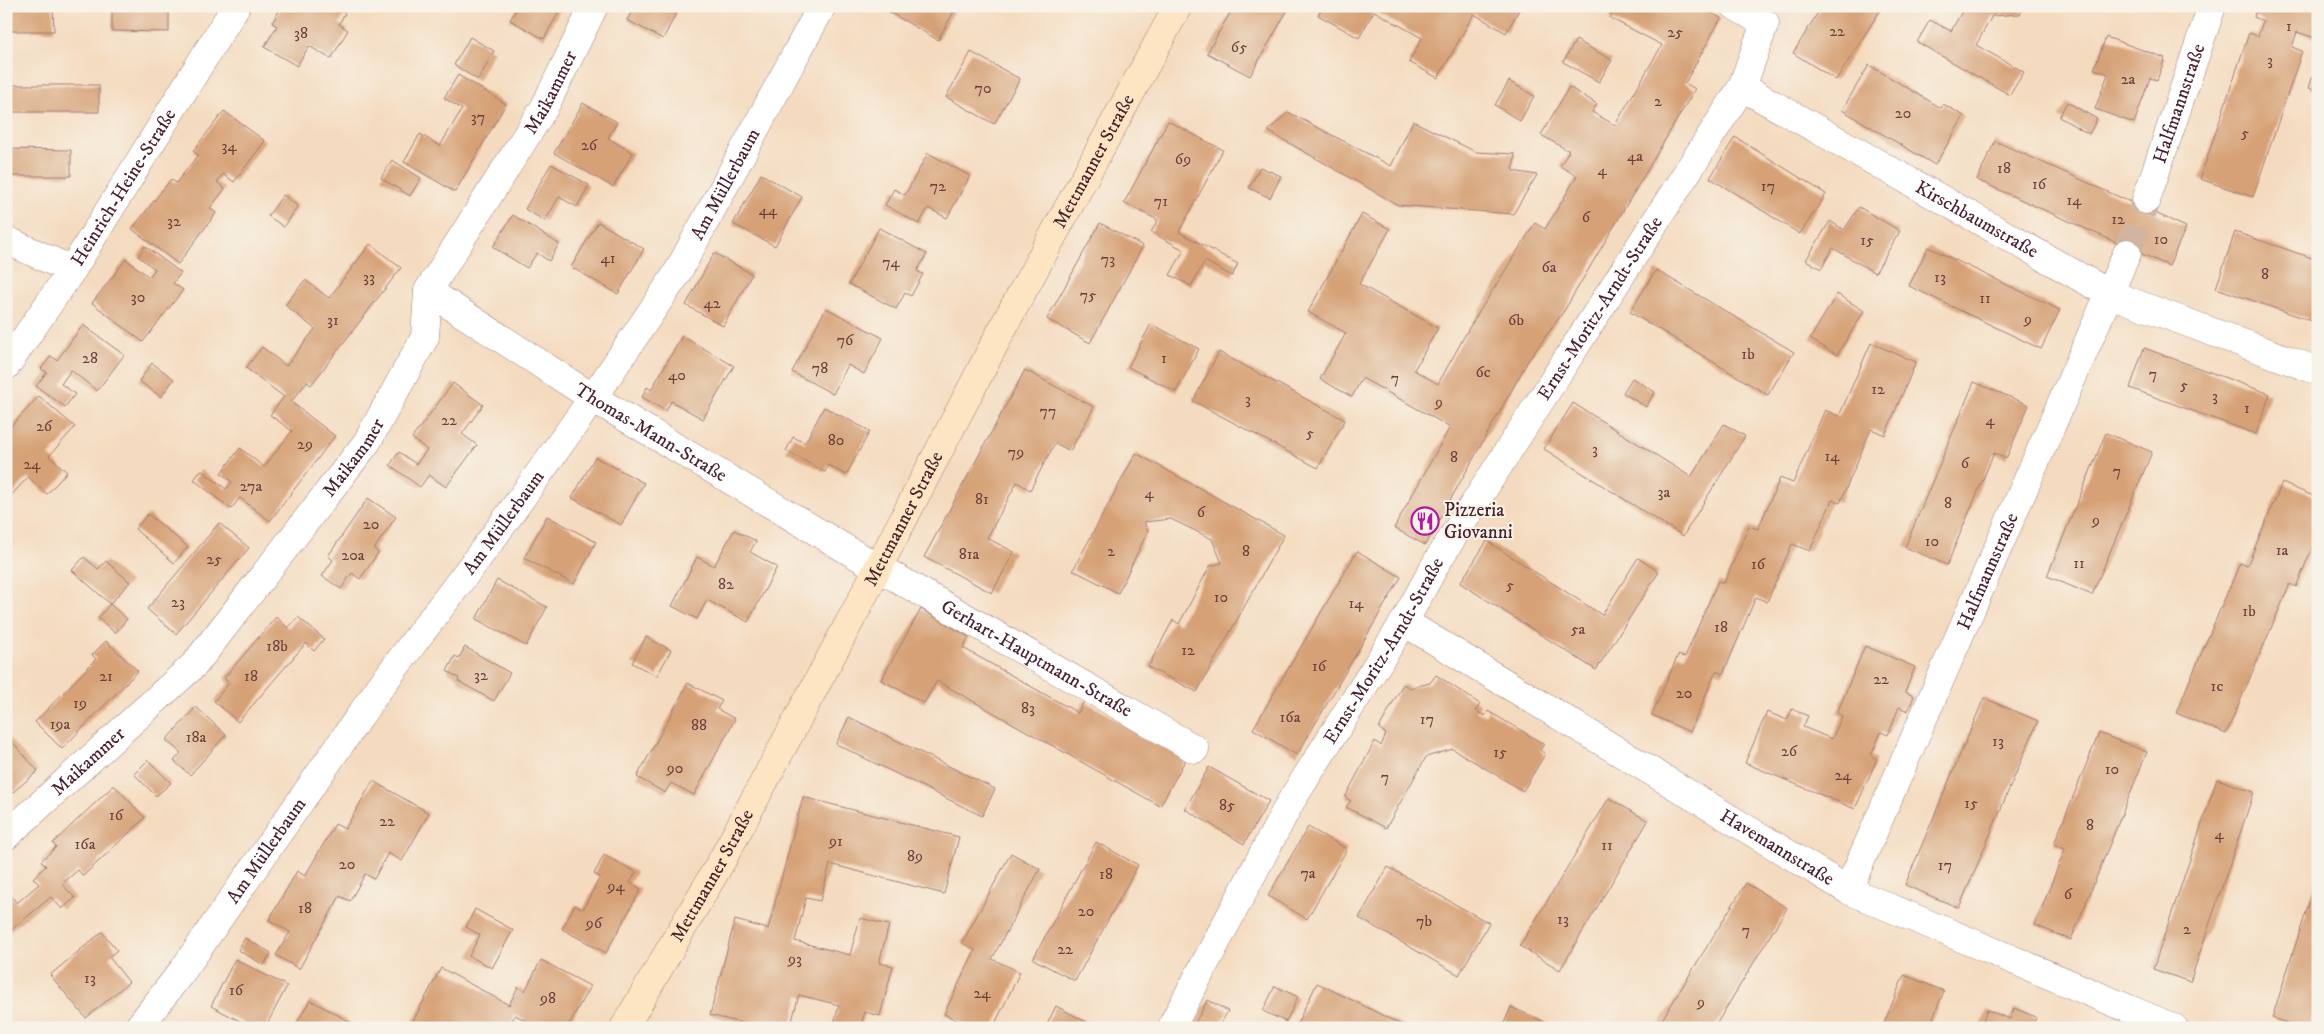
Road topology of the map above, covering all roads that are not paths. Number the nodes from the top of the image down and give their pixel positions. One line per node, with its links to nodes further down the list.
1 (236, 6): 11 (street, Heinrich-Heine-Straße)
2 (594, 6): 12 (street, Maikammer)
3 (822, 6): 16 (street, Am Müllerbaum)
4 (1178, 6): 17 (main road, Mettmanner Straße)
5 (1735, 6): 7 (street)
6 (2212, 6): 8 (street, Halfmannstraße)
7 (1742, 87): 13 (street, Kirschbaumstraße); 18 (street, Ernst-Moritz-Arndt-Straße)
8 (2146, 200)
9 (6, 240): 11 (street)
10 (2127, 253): 13 (street, Halfmannstraße)
11 (72, 270): 14 (street, Heinrich-Heine-Straße)
12 (428, 291): 16 (street, Thomas-Mann-Straße); 20 (street, Maikammer)
13 (2110, 294): 15 (street, Kirschbaumstraße); 21 (street, Halfmannstraße)
14 (6, 366)
15 (2318, 371)
16 (593, 398): 17 (street, Thomas-Mann-Straße); 22 (street, Am Müllerbaum)
17 (878, 567): 19 (street, Gerhart-Hauptmann-Straße); 24 (main road, Mettmanner Straße)
18 (1404, 622): 21 (street, Havemannstraße); 23 (street, Ernst-Moritz-Arndt-Straße)
19 (1195, 749)
20 (6, 836)
21 (1848, 890): 25 (street, Havemannstraße)
22 (149, 1024)
23 (1173, 1024)
24 (624, 1028)
25 (2174, 1028)

